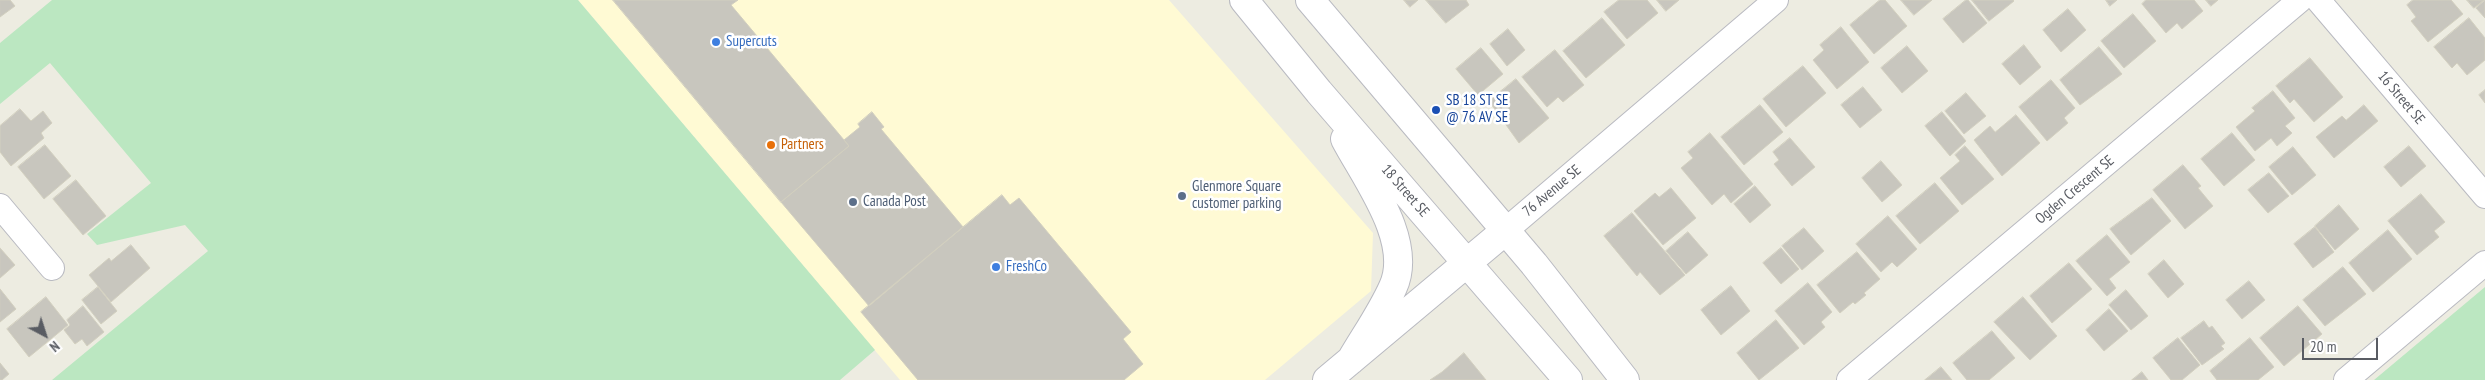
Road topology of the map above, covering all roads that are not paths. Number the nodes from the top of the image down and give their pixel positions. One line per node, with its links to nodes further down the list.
1 (1244, 0): 6 (street, 18 Street SE)
2 (1310, 0): 9 (street)
3 (1776, 0): 9 (street, 76 Avenue SE)
4 (2300, 0): 17 (street, Ogden Crescent SE)
5 (2318, 0): 7 (street, 16 Street SE)
6 (1319, 92): 10 (street, 18 Street SE); 13 (street)
7 (2485, 196)
8 (0, 206): 12 (street)
9 (1506, 231): 10 (street, 76 Avenue SE); 16 (street)
10 (1467, 263): 13 (street, 76 Avenue SE); 15 (street, 18 Street SE)
11 (2485, 263): 18 (street)
12 (52, 268)
13 (1351, 360): 14 (street, 76 Avenue SE)
14 (1327, 380)
15 (1568, 380)
16 (1625, 380)
17 (1849, 380)
18 (2346, 380)

